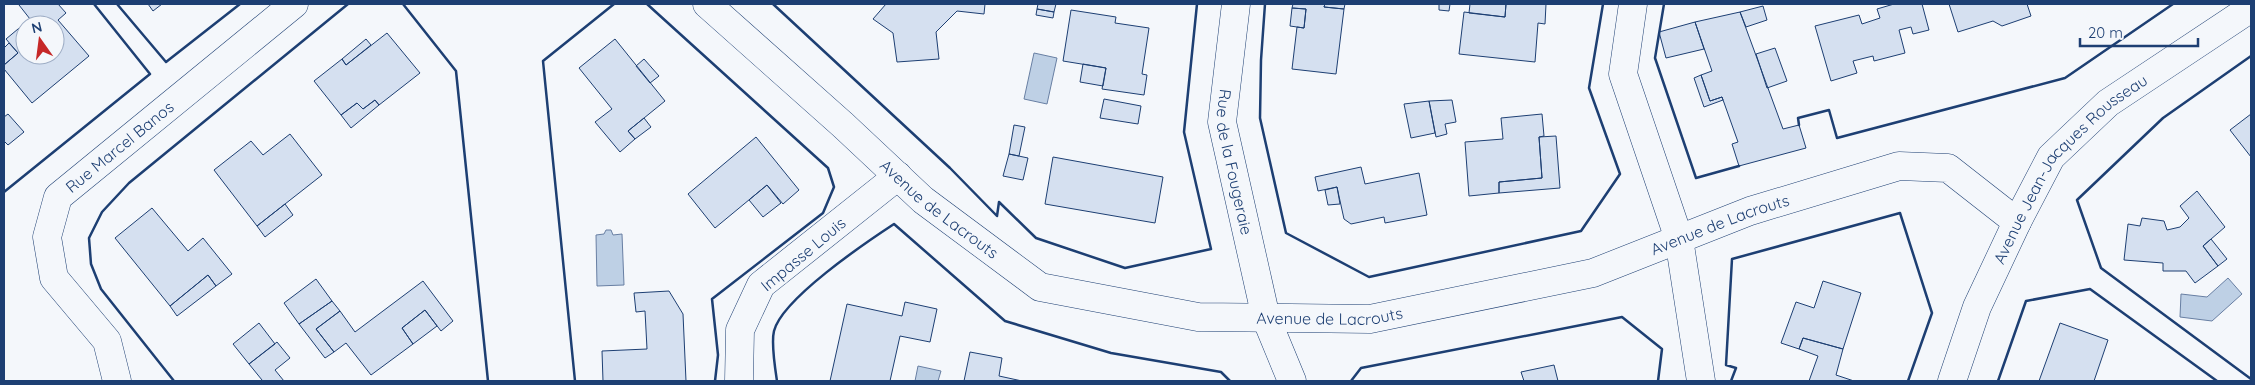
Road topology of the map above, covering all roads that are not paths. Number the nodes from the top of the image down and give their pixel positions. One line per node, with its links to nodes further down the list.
1 (294, 4): 10 (street, Rue Marcel Banos)
2 (707, 4): 6 (street, Avenue de Lacrouts)
3 (1236, 4): 9 (street, Rue de la Fougeraie)
4 (1633, 4): 8 (street)
5 (2251, 8): 7 (street, Avenue Jean-Jacques Rousseau)
6 (898, 176): 9 (street, Avenue de Lacrouts); 11 (street, Impasse Louis)
7 (2017, 222): 8 (street, Avenue de Lacrouts); 14 (street, Avenue Jean-Jacques Rousseau)
8 (1679, 239): 9 (street, Avenue de Lacrouts); 13 (street)
9 (1266, 318): 12 (street, Rue de la Fougeraie)
10 (117, 381)
11 (739, 381)
12 (1292, 381)
13 (1701, 381)
14 (1952, 381)

